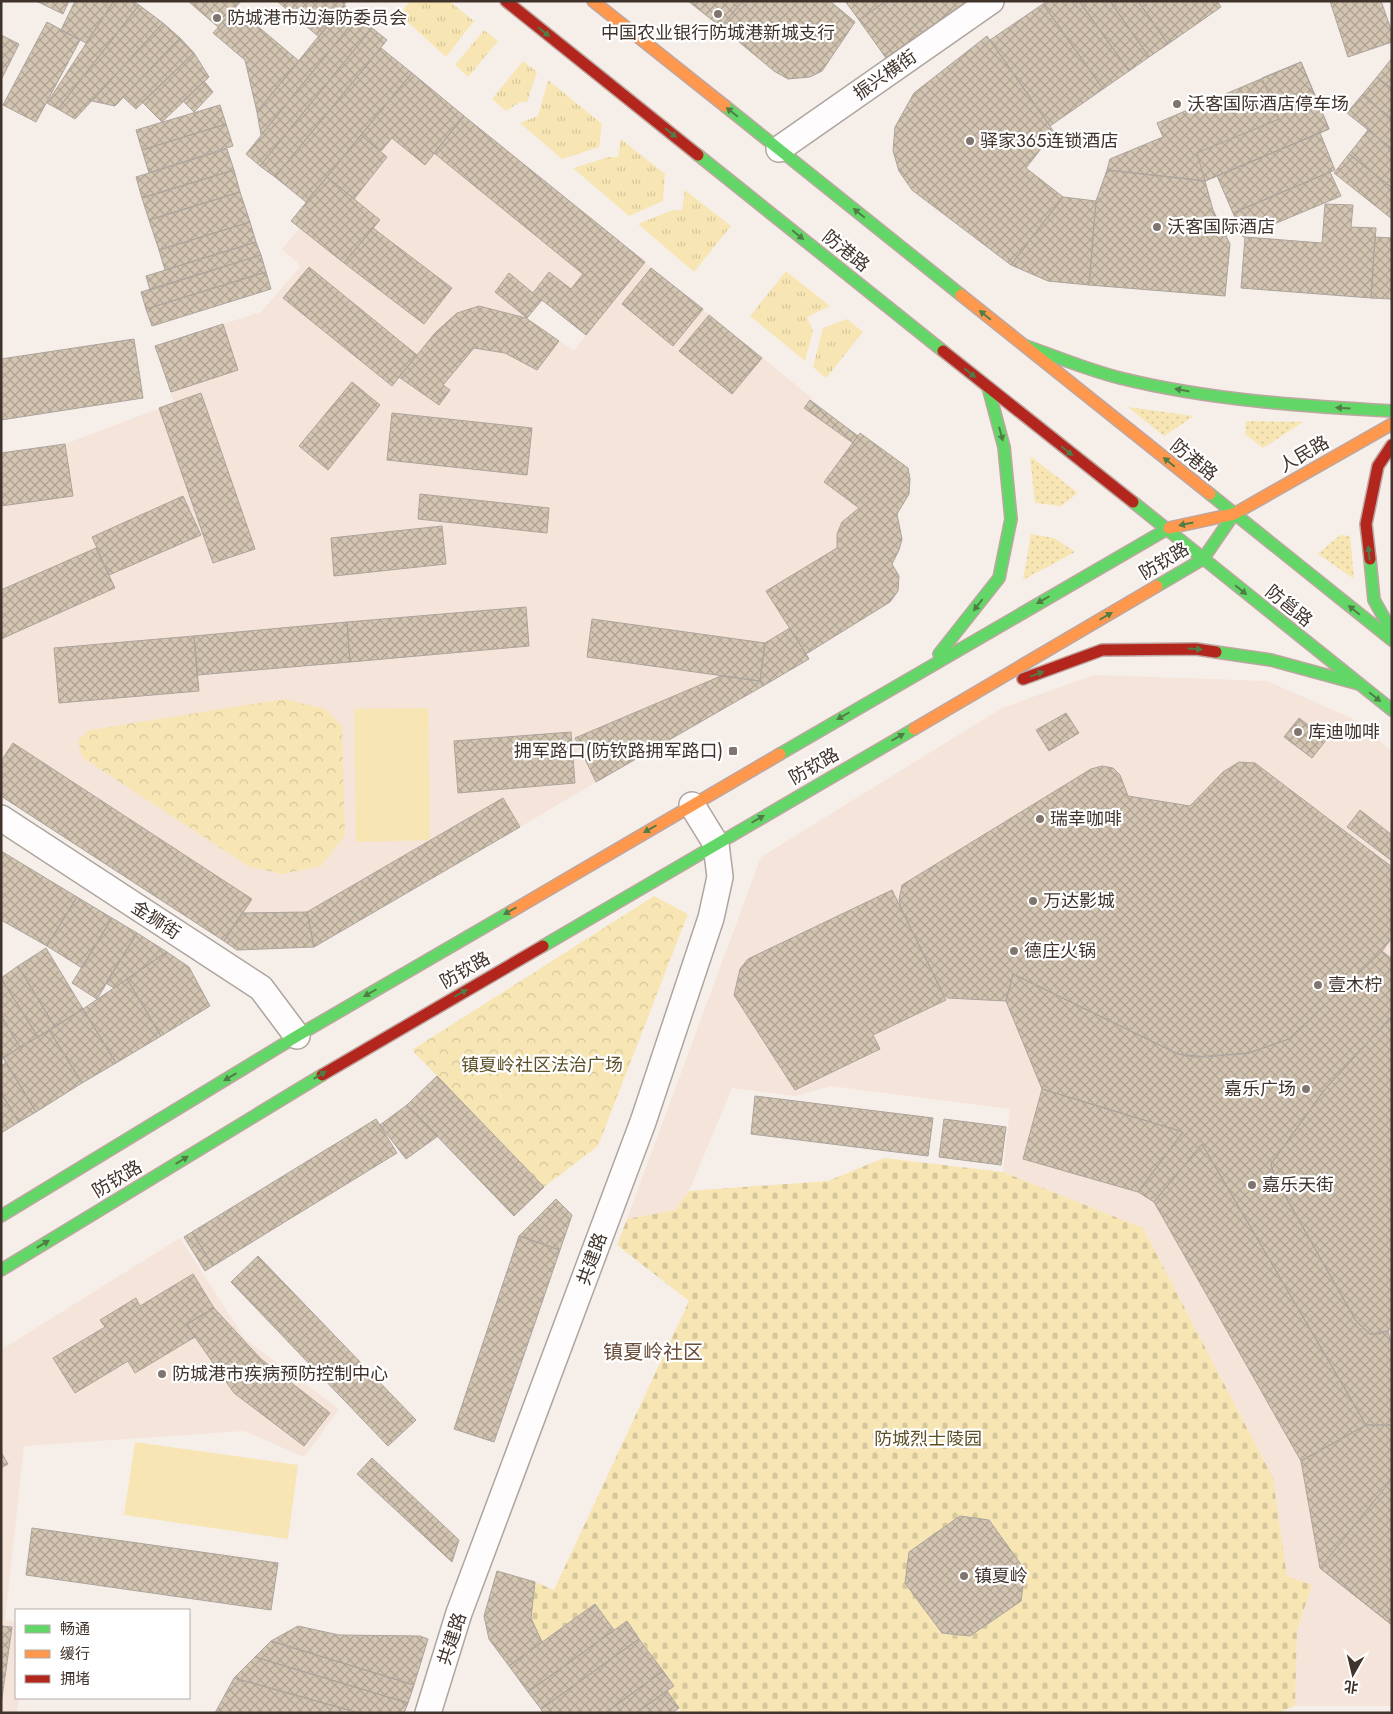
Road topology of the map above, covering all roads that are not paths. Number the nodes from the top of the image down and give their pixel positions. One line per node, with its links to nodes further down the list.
1 (506, 1): 6 (main road, 防港路, one-way to 6)
2 (593, 1): 4 (main road, 防港路, one-way to 2)
3 (990, 1): 4 (street, 振兴横街)
4 (779, 149): 5 (main road, 防港路, one-way to 4)
5 (1024, 345): 7 (main road, one-way to 5); 10 (main road, 防港路, one-way to 5)
6 (988, 387): 11 (main road, 防港路, one-way to 11); 15 (main road, one-way to 15)
7 (1392, 411)
8 (1392, 424): 10 (main road, 人民路)
9 (1392, 446): 13 (main road, one-way to 9)
10 (1234, 514): 11 (main road, 防钦路, one-way to 11); 12 (main road, 防钦路); 14 (main road, one-way to 10)
11 (1165, 529): 12 (main road, 防邕路); 15 (main road, 防钦路, one-way to 15)
12 (1203, 559): 16 (main road, 防邕路, one-way to 16); 17 (main road, 防钦路, one-way to 12)
13 (1392, 632)
14 (1392, 640)
15 (931, 665): 19 (main road, 防钦路, one-way to 19)
16 (1359, 684): 17 (main road, one-way to 16); 18 (main road, 防邕路, one-way to 18)
17 (958, 702): 21 (main road, 防钦路, one-way to 17)
18 (1392, 710)
19 (692, 804): 21 (street, 共建路); 22 (main road, 防钦路, one-way to 22)
20 (1, 818): 22 (street, 金狮街)
21 (716, 844): 24 (main road, 防钦路, one-way to 21); 25 (street, 共建路)
22 (297, 1036): 23 (main road, 防钦路, one-way to 23)
23 (1, 1216)
24 (1, 1270)
25 (428, 1713)

